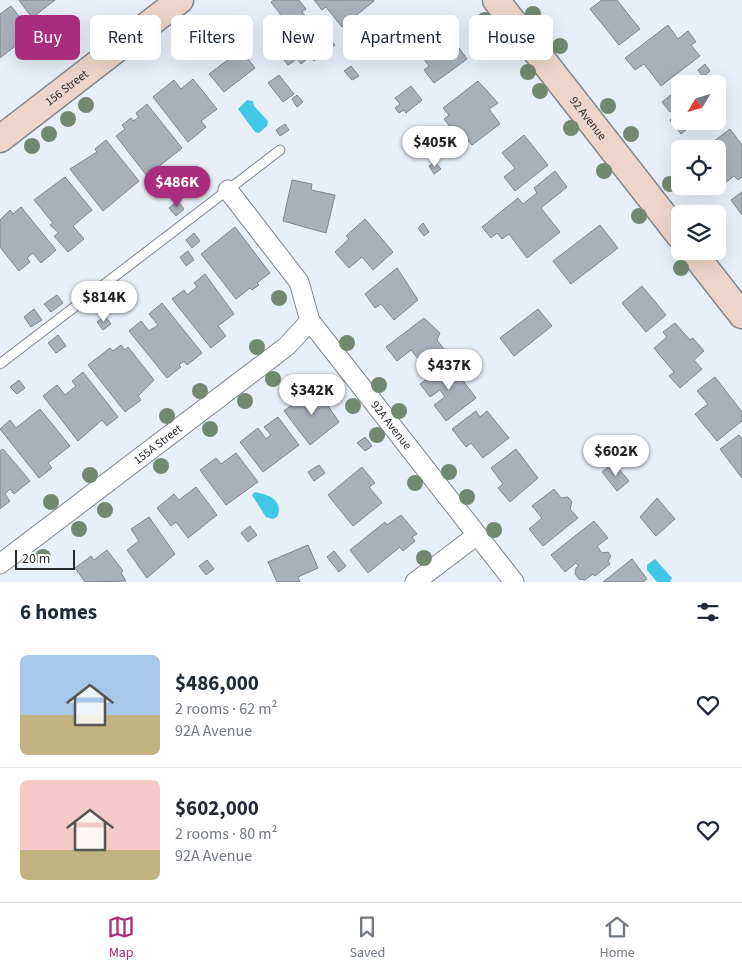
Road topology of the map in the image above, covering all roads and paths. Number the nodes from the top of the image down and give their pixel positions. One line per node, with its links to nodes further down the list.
1 (180, 0): 3 (street, 156 Street)
2 (496, 0): 6 (street, 92 Avenue)
3 (0, 138)
4 (280, 150): 5 (lane)
5 (228, 190): 9 (street, 92A Avenue); 10 (lane)
6 (671, 224)
7 (699, 260): 8 (street)
8 (742, 315)
9 (310, 321): 11 (street, 92A Avenue); 12 (street, 155A Street)
10 (0, 364)
11 (477, 535): 13 (street); 14 (street, 92A Avenue)
12 (0, 564)
13 (415, 582)
14 (514, 582)

